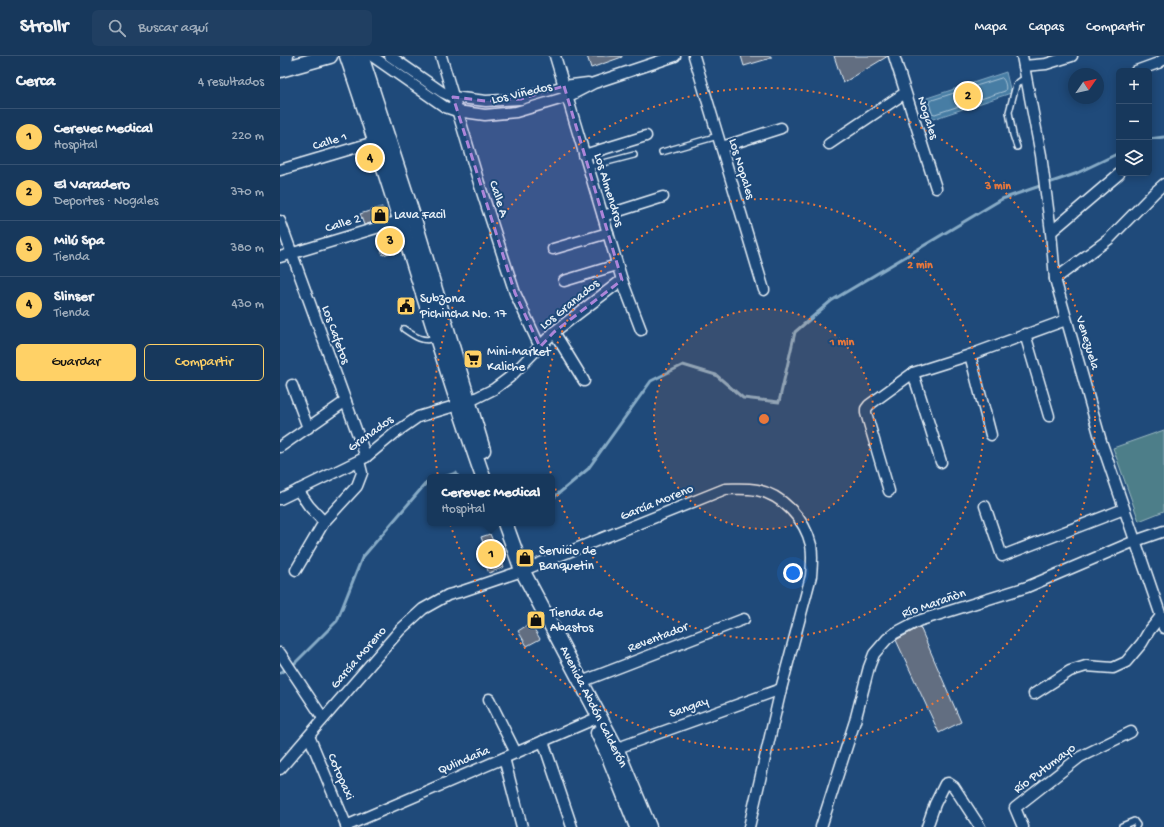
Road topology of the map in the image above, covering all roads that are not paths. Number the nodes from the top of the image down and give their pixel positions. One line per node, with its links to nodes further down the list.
1 (286, 56): 13 (main road)
2 (330, 56): 17 (main road)
3 (347, 56): 28 (main road)
4 (361, 56): 28 (main road)
5 (372, 56): 24 (street, Los Viñedos)
6 (390, 56): 22 (street, Los Viñedos)
7 (441, 56): 22 (street, Calle A)
8 (556, 56): 20 (street, Los Almendros)
9 (675, 56): 19 (street, Los Viñedos)
10 (694, 56): 27 (street, Los Nopales)
11 (894, 56): 21 (street, Nogales)
12 (1072, 56): 15 (street)
13 (280, 58)
14 (1164, 59): 16 (street)
15 (1023, 61): 18 (street, Venezuela)
16 (1144, 68)
17 (280, 70)
18 (1026, 77): 31 (lane); 44 (street, Venezuela)
19 (594, 83): 20 (street, Los Viñedos); 23 (street, Los Viñedos)
20 (564, 86): 22 (street, Los Viñedos); 23 (street, Los Almendros)
21 (906, 93): 29 (street); 39 (street, Nogales)
22 (454, 97): 24 (street, Calle A)
23 (567, 97): 24 (street, Los Viñedos); 33 (street, Los Almendros)
24 (457, 111): 60 (street, Calle A)
25 (781, 128): 30 (street)
26 (646, 136): 33 (street)
27 (718, 136): 30 (street, Los Nopales); 32 (lane)
28 (382, 140): 36 (street, Calle 1); 42 (main road)
29 (829, 144)
30 (722, 147): 53 (street, Los Nopales)
31 (1017, 147)
32 (662, 152)
33 (584, 155): 35 (street, Los Almendros)
34 (634, 155): 35 (lane)
35 (588, 167): 41 (street, Los Almendros)
36 (280, 170)
37 (1116, 176): 44 (street)
38 (1164, 184): 50 (street)
39 (936, 188)
40 (664, 197): 41 (street)
41 (603, 216): 45 (street, Los Almendros)
42 (407, 218): 47 (street, Calle 2); 59 (main road); 66 (main road)
43 (280, 221): 47 (street, Los Cafetos)
44 (1051, 232): 50 (street, Venezuela)
45 (608, 233): 46 (street); 49 (street, Los Almendros)
46 (553, 249)
47 (292, 254): 48 (street, Calle 2); 65 (street, Los Cafetos)
48 (280, 257)
49 (617, 265): 51 (street, Los Almendros); 52 (street)
50 (1055, 279): 54 (street, Venezuela)
51 (622, 280): 56 (street, Los Almendros); 57 (street, Los Granados)
52 (564, 281)
53 (764, 290)
54 (1066, 320): 58 (street); 78 (street, Venezuela)
55 (404, 329): 59 (lane)
56 (641, 330)
57 (554, 332): 60 (street, Los Granados); 63 (street)
58 (1025, 334): 61 (street); 67 (street)
59 (436, 337): 66 (main road)
60 (540, 348): 66 (street, Los Granados)
61 (970, 355): 62 (street); 69 (street)
62 (914, 374): 72 (street); 75 (street)
63 (584, 381)
64 (292, 385): 68 (street)
65 (346, 401): 68 (street); 71 (street, Los Cafetos)
66 (463, 403): 71 (street, Granados); 73 (main road)
67 (1049, 416)
68 (308, 428): 70 (street)
69 (991, 435)
70 (280, 447)
71 (362, 459): 74 (street, Granados); 79 (street, Los Cafetos)
72 (941, 462)
73 (487, 474)
74 (298, 490): 76 (street, Granados); 79 (street)
75 (889, 491)
76 (280, 499)
77 (985, 506): 78 (street)
78 (1124, 509): 82 (street, Venezuela)
79 (324, 522): 83 (street, Los Cafetos)
80 (501, 526): 84 (main road, Avenida Abdón Calderón)
81 (1164, 531): 82 (street, Río Marañòn)
82 (1135, 541): 85 (street, Venezuela); 109 (street, Río Marañòn)
83 (296, 570)
84 (519, 571): 89 (main road, Avenida Abdón Calderón); 90 (street, García Moreno); 93 (street, García Moreno); 94 (main road, Avenida Abdón Calderón)
85 (1161, 616): 87 (street, Venezuela); 91 (street)
86 (744, 619): 89 (street, Reventador)
87 (1164, 627)
88 (280, 653): 93 (street)
89 (581, 682): 94 (main road, Avenida Abdón Calderón)
90 (781, 689): 98 (street, Sangay); 108 (street, García Moreno)
91 (1034, 694)
92 (489, 699): 99 (street)
93 (323, 718): 96 (street, García Moreno)
94 (596, 718): 97 (street, Qulindaña); 98 (main road, Avenida Abdón Calderón)
95 (1131, 732): 112 (street, Río Putumayo)
96 (309, 736): 101 (street, García Moreno); 103 (street, Cotopaxi)
97 (543, 741): 99 (street, Qulindaña); 105 (street)
98 (612, 750): 106 (main road, Avenida Abdón Calderón); 107 (main road, Avenida Abdón Calderón)
99 (516, 753): 100 (street, Qulindaña)
100 (504, 758): 103 (street, Qulindaña); 104 (street)
101 (280, 768)
102 (1122, 826): 113 (lane)
103 (346, 827)
104 (522, 827)
105 (572, 827)
106 (637, 827)
107 (648, 827)
108 (749, 827)
109 (821, 827)
110 (927, 827): 111 (street)
111 (980, 827)
112 (1023, 827)
113 (1136, 827)

